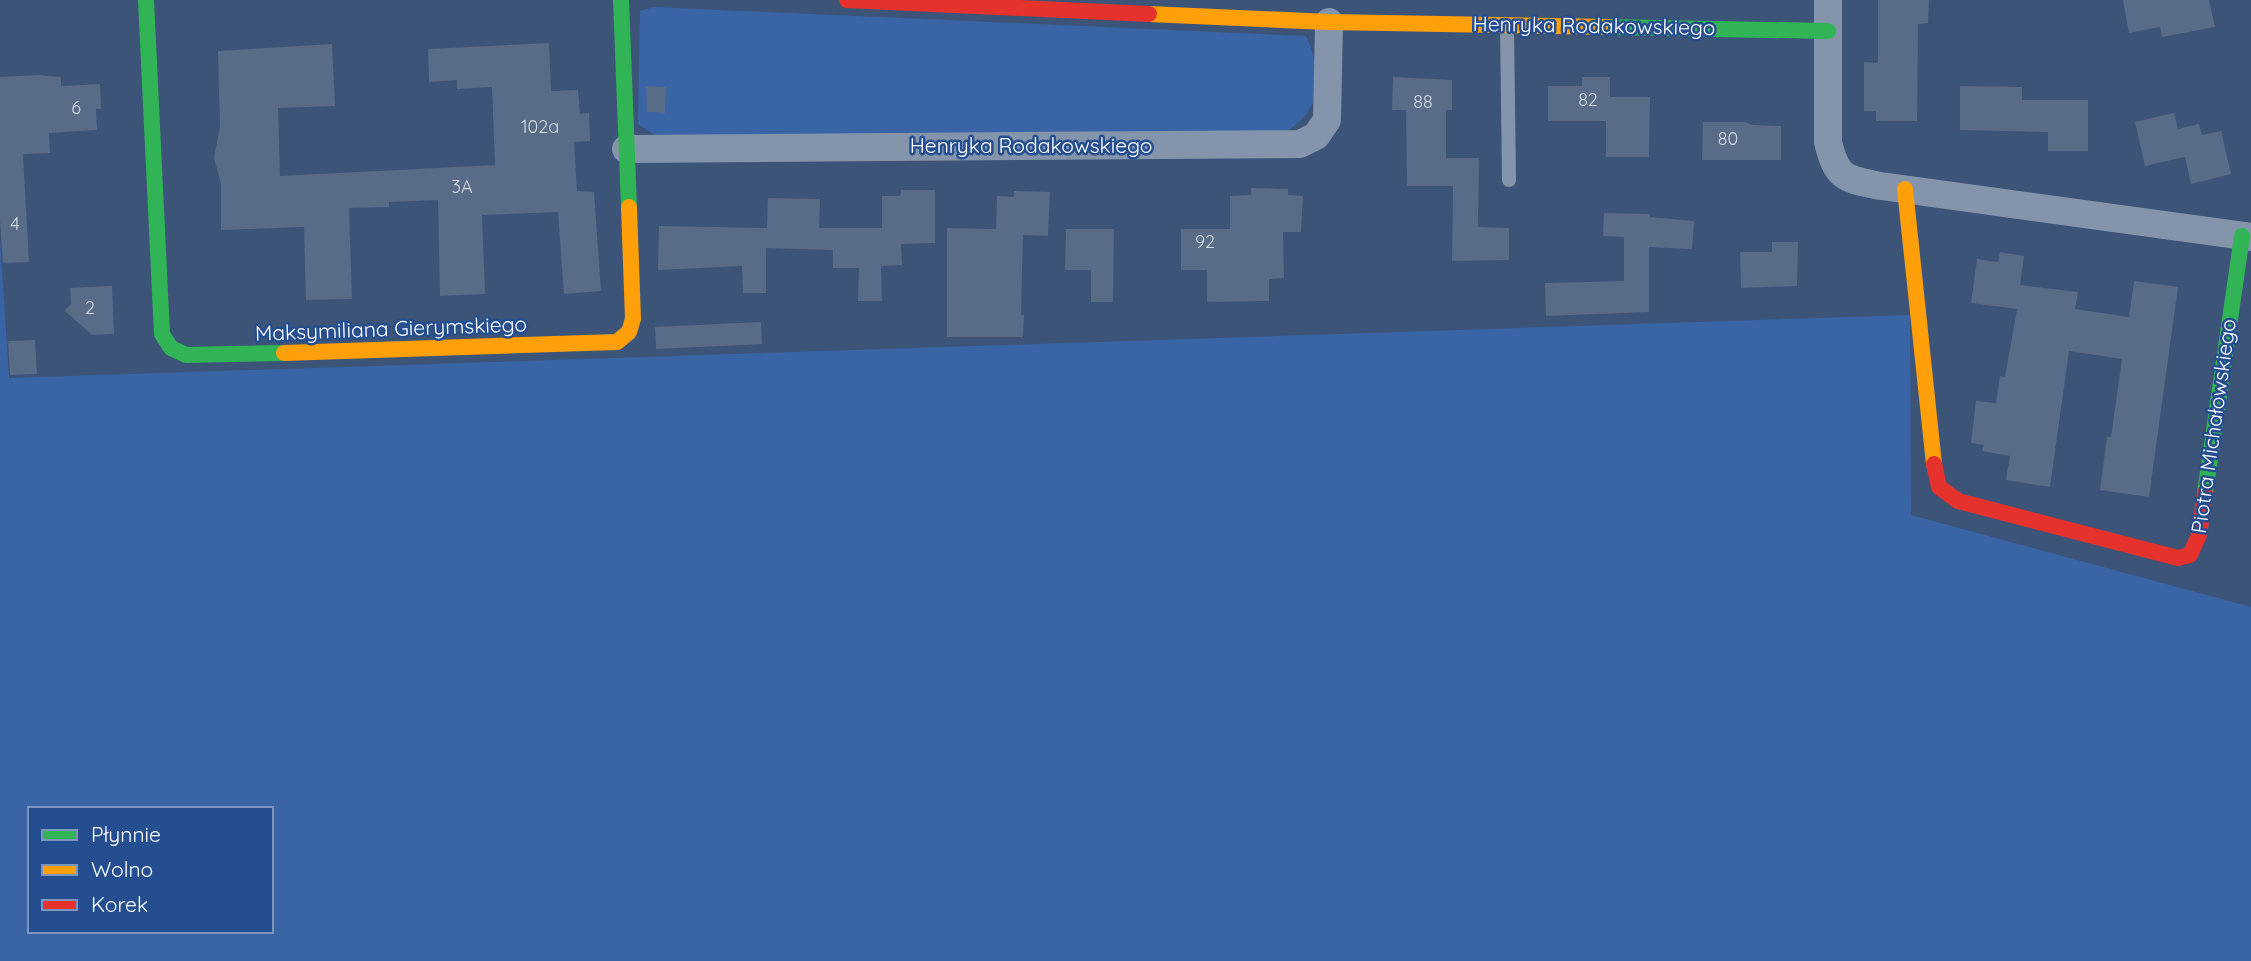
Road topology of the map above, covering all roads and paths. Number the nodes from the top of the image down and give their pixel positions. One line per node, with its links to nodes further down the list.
1 (146, 0): 8 (street, Maksymiliana Gierymskiego)
2 (621, 0): 8 (street, Maksymiliana Gierymskiego)
3 (847, 0): 5 (street, Henryka Rodakowskiego)
4 (1828, 0): 7 (street)
5 (1329, 22): 6 (street, Henryka Rodakowskiego); 8 (street, Henryka Rodakowskiego)
6 (1507, 25): 7 (street, Henryka Rodakowskiego); 9 (lane)
7 (1828, 31): 10 (street, Piotra Michałowskiego)
8 (626, 149)
9 (1509, 180)
10 (1905, 189): 11 (street, Piotra Michałowskiego); 11 (street, Piotra Michałowskiego)
11 (2246, 237)

